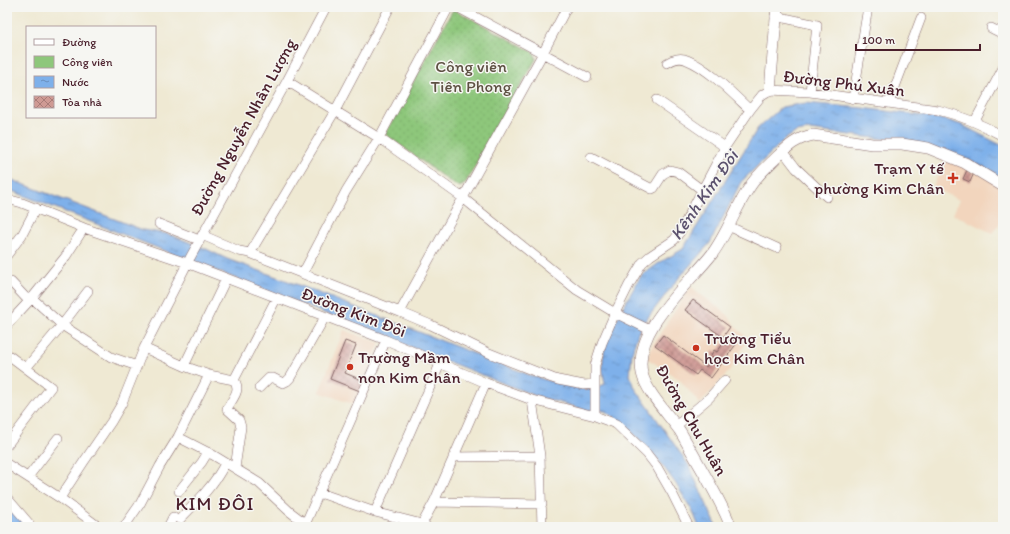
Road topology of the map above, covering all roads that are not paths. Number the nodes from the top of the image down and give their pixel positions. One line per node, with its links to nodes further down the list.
1 (326, 7): 15 (street, Đường Nguyễn Nhân Lượng)
2 (390, 7): 22 (street)
3 (449, 7): 25 (street)
4 (457, 7): 11 (street)
5 (567, 7): 11 (street)
6 (868, 7): 18 (street)
7 (776, 12): 16 (main road); 17 (street)
8 (921, 18): 20 (street)
9 (991, 28): 10 (street)
10 (1003, 34)
11 (543, 53): 14 (street); 32 (street)
12 (667, 62): 21 (street)
13 (1003, 68): 23 (street)
14 (587, 77)
15 (287, 81): 22 (street); 38 (street, Đường Nguyễn Nhân Lượng)
16 (770, 90): 17 (street, Đường Phú Xuân); 21 (street, Đường Phú Xuân)
17 (810, 92): 18 (street, Đường Phú Xuân)
18 (853, 99): 20 (street, Đường Phú Xuân)
19 (657, 100): 26 (street)
20 (889, 103): 23 (street, Đường Phú Xuân)
21 (750, 110): 26 (street, Đường Phú Xuân)
22 (335, 111): 25 (street); 40 (street)
23 (975, 121): 24 (street, Đường Phú Xuân)
24 (1003, 136)
25 (379, 138): 32 (street); 43 (street)
26 (725, 147): 30 (street, Đường Phú Xuân)
27 (783, 151): 29 (main road, Đường Chu Huân); 31 (street); 36 (main road, Đường Chu Huân)
28 (591, 157): 30 (street)
29 (1003, 186)
30 (702, 190): 50 (street, Đường Phú Xuân)
31 (827, 197)
32 (462, 198): 49 (street); 50 (street)
33 (7, 199): 34 (street, Đường Kim Đôi)
34 (36, 208): 37 (street, Đường Kim Đôi); 41 (street)
35 (159, 224): 38 (street)
36 (728, 226): 39 (street); 54 (main road, Đường Chu Huân)
37 (84, 228): 42 (street, Đường Kim Đôi); 47 (street)
38 (199, 241): 40 (street); 42 (street, Đường Nguyễn Nhân Lượng)
39 (777, 248)
40 (250, 253): 43 (street)
41 (7, 255)
42 (188, 260): 44 (street, Đường Kim Đôi); 56 (street, Đường Nguyễn Nhân Lượng)
43 (302, 273): 49 (street)
44 (226, 279): 48 (street, Đường Kim Đôi); 60 (street)
45 (11, 282): 47 (street)
46 (88, 291): 53 (street)
47 (32, 298): 52 (street); 53 (street)
48 (276, 298): 51 (street, Đường Kim Đôi); 63 (street)
49 (400, 312): 66 (street)
50 (615, 313): 54 (street); 66 (street, Đường Phú Xuân)
51 (326, 317): 55 (street, Đường Kim Đôi); 67 (street)
52 (7, 325)
53 (62, 325): 59 (street); 61 (street)
54 (650, 330): 70 (main road, Đường Chu Huân)
55 (386, 340): 58 (street, Đường Kim Đôi); 82 (street)
56 (144, 348): 59 (street, Đường Nguyễn Nhân Lượng); 60 (street)
57 (7, 354): 61 (street)
58 (440, 364): 65 (street, Đường Kim Đôi); 87 (street)
59 (137, 366): 84 (street, Đường Nguyễn Nhân Lượng)
60 (184, 366): 62 (street)
61 (26, 368): 73 (street)
62 (209, 375): 63 (street); 71 (street)
63 (234, 380): 79 (street)
64 (725, 380): 70 (street)
65 (486, 383): 68 (street, Đường Kim Đôi); 76 (street)
66 (594, 384): 69 (street, Đường Phú Xuân)
67 (259, 388)
68 (532, 400): 69 (street, Đường Kim Đôi); 75 (street)
69 (596, 413): 95 (street, Đường Kim Đôi)
70 (676, 426): 96 (main road, Đường Chu Huân)
71 (178, 437): 74 (street); 92 (street)
72 (58, 438): 80 (street)
73 (7, 445)
74 (208, 452): 77 (street); 81 (street)
75 (540, 456): 76 (street); 86 (street)
76 (453, 457): 85 (street)
77 (225, 463): 79 (street); 93 (street)
78 (7, 464): 80 (street)
79 (235, 468): 88 (street)
80 (28, 477): 84 (street)
81 (179, 491)
82 (320, 493): 87 (street); 88 (street)
83 (7, 498): 90 (street)
84 (60, 498): 91 (street)
85 (434, 502): 86 (street); 89 (street)
86 (542, 504): 94 (street)
87 (375, 512): 89 (street)
88 (305, 525)
89 (424, 525)
90 (32, 527)
91 (99, 527)
92 (124, 527)
93 (168, 527)
94 (542, 527)
95 (689, 527)
96 (731, 527)

